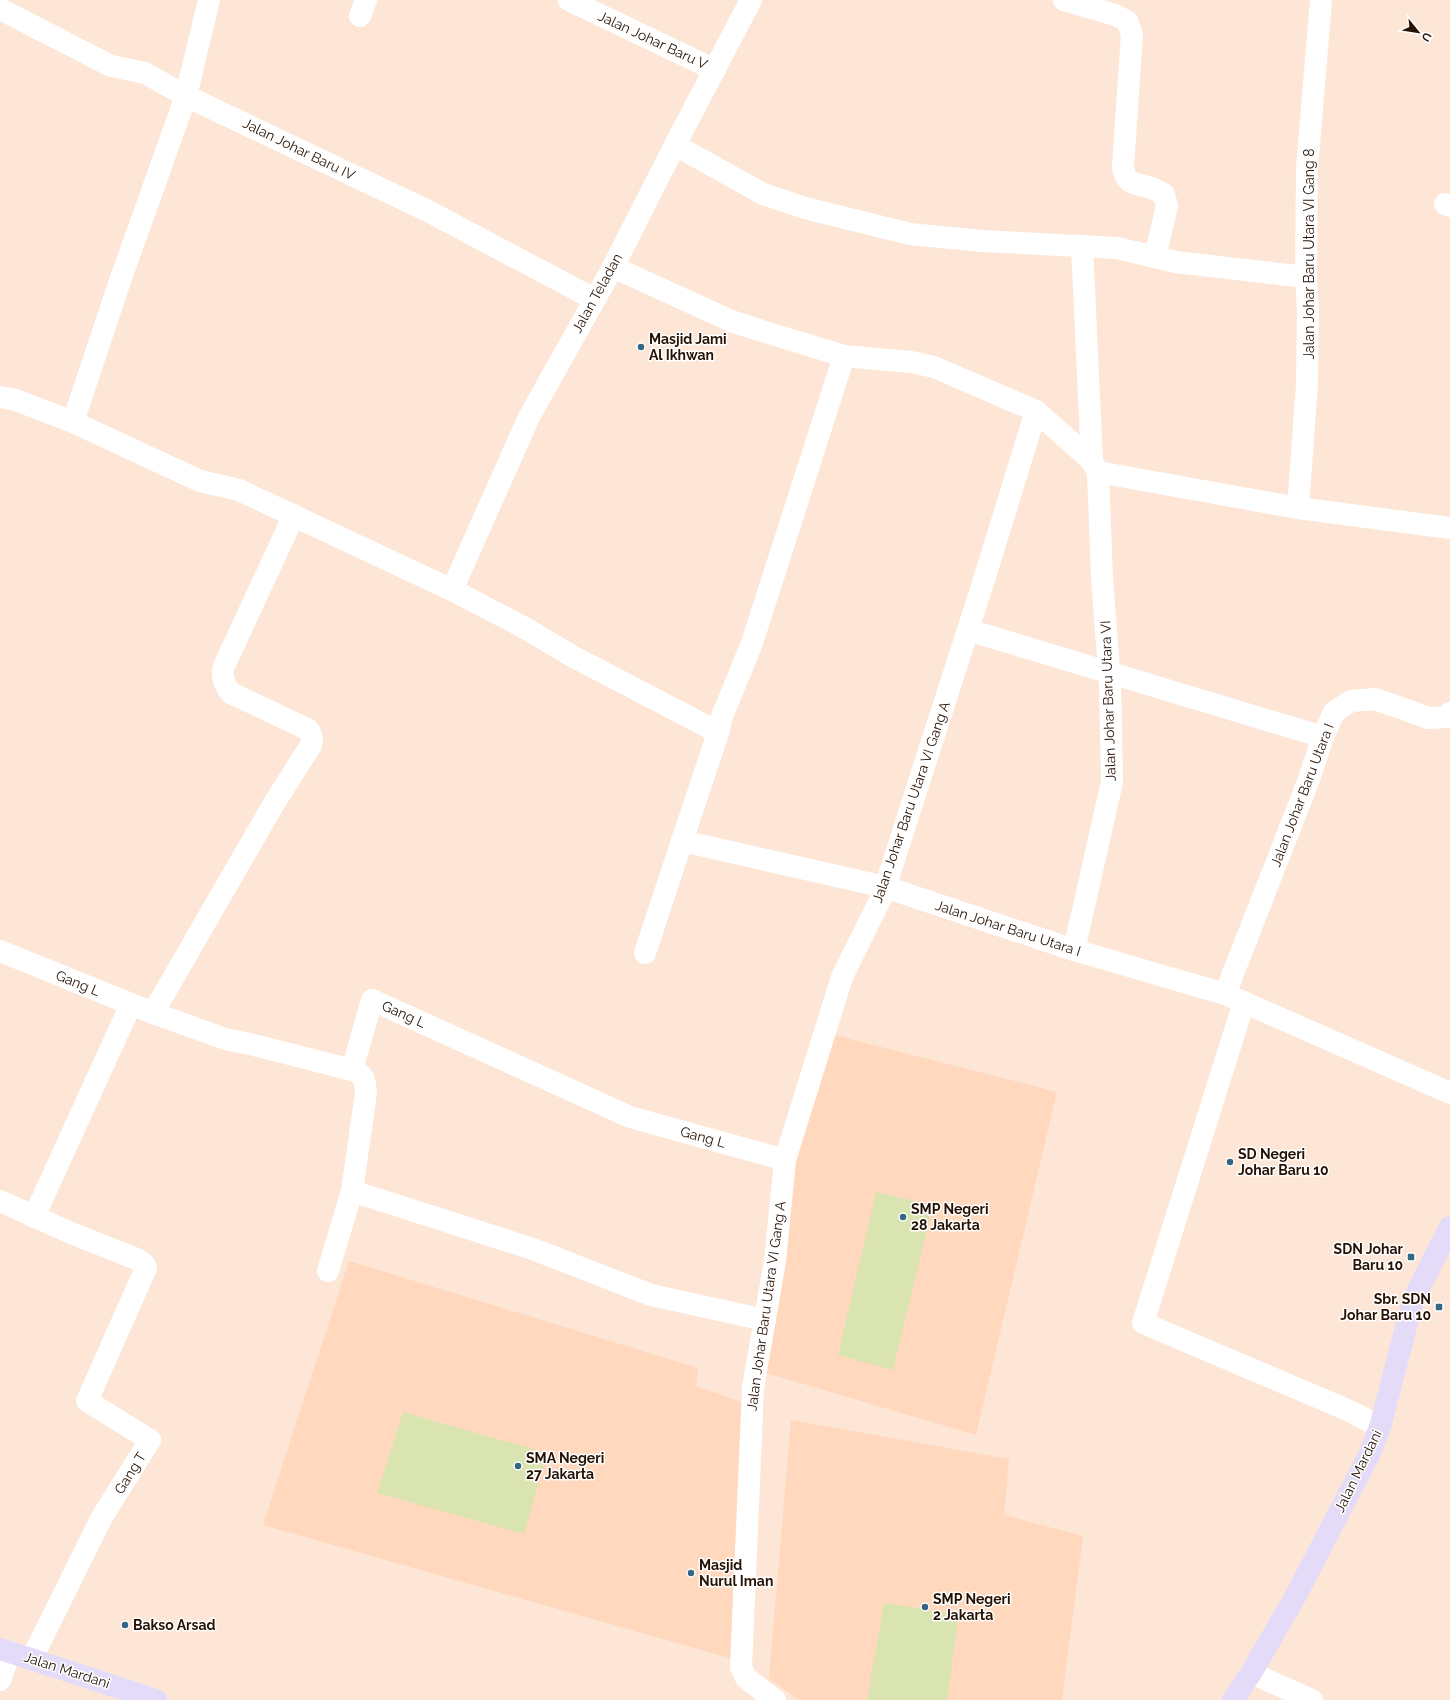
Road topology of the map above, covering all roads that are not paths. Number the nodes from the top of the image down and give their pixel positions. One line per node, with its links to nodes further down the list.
1 (209, 0): 8 (street)
2 (569, 0): 7 (street, Jalan Johar Baru V)
3 (751, 0): 7 (street, Jalan Teladan)
4 (1064, 0): 11 (street)
5 (1321, 0): 13 (street, Jalan Johar Baru Utara VI Gang 8)
6 (0, 8): 8 (street, Jalan Johar Baru IV)
7 (715, 70): 9 (street, Jalan Teladan)
8 (186, 96): 14 (street, Jalan Johar Baru IV); 18 (street)
9 (675, 146): 10 (street); 12 (street, Jalan Teladan)
10 (1082, 246): 11 (street); 19 (street)
11 (1155, 257): 13 (street)
12 (613, 267): 14 (street, Jalan Teladan); 15 (street)
13 (1306, 277): 20 (street, Jalan Johar Baru Utara VI Gang 8)
14 (594, 299): 23 (street, Jalan Teladan)
15 (844, 356): 17 (street); 27 (street)
16 (0, 397): 18 (street)
17 (1036, 411): 19 (street); 24 (street, Jalan Johar Baru Utara VI Gang A)
18 (73, 422): 21 (street)
19 (1095, 467): 20 (street); 25 (street, Jalan Johar Baru Utara VI)
20 (1298, 508): 22 (street)
21 (294, 515): 23 (street); 36 (street)
22 (1450, 528)
23 (452, 590): 27 (street)
24 (968, 630): 25 (street); 30 (street, Jalan Johar Baru Utara VI Gang A)
25 (1109, 672): 28 (street); 31 (street, Jalan Johar Baru Utara VI)
26 (1450, 713): 28 (street, Jalan Johar Baru Utara I)
27 (719, 730): 29 (street)
28 (1323, 737): 34 (street, Jalan Johar Baru Utara I)
29 (682, 840): 30 (street, Jalan Johar Baru Utara I); 33 (street)
30 (885, 887): 31 (street, Jalan Johar Baru Utara I); 39 (street, Jalan Johar Baru Utara VI Gang A)
31 (1074, 950): 34 (street, Jalan Johar Baru Utara I)
32 (0, 951): 35 (street, Gang L)
33 (645, 953)
34 (1235, 998): 38 (street, Jalan Johar Baru Utara I); 46 (street)
35 (131, 1004): 36 (street, Gang L); 42 (street)
36 (153, 1013): 37 (street, Gang L)
37 (352, 1070): 39 (street, Gang L); 40 (street)
38 (1450, 1093)
39 (785, 1160): 45 (street, Jalan Johar Baru Utara VI Gang A)
40 (352, 1191): 44 (street); 45 (street)
41 (0, 1201): 42 (street)
42 (34, 1218): 47 (street, Gang T)
43 (1450, 1227): 46 (street, Jalan Mardani)
44 (328, 1271)
45 (765, 1320): 51 (street, Jalan Johar Baru Utara VI Gang A)
46 (1380, 1427): 48 (street, Jalan Mardani)
47 (13, 1653): 49 (street); 50 (street, Jalan Mardani)
48 (1251, 1673): 52 (street, Jalan Mardani); 53 (street)
49 (0, 1680)
50 (156, 1700)
51 (775, 1700)
52 (1233, 1700)
53 (1312, 1700)

